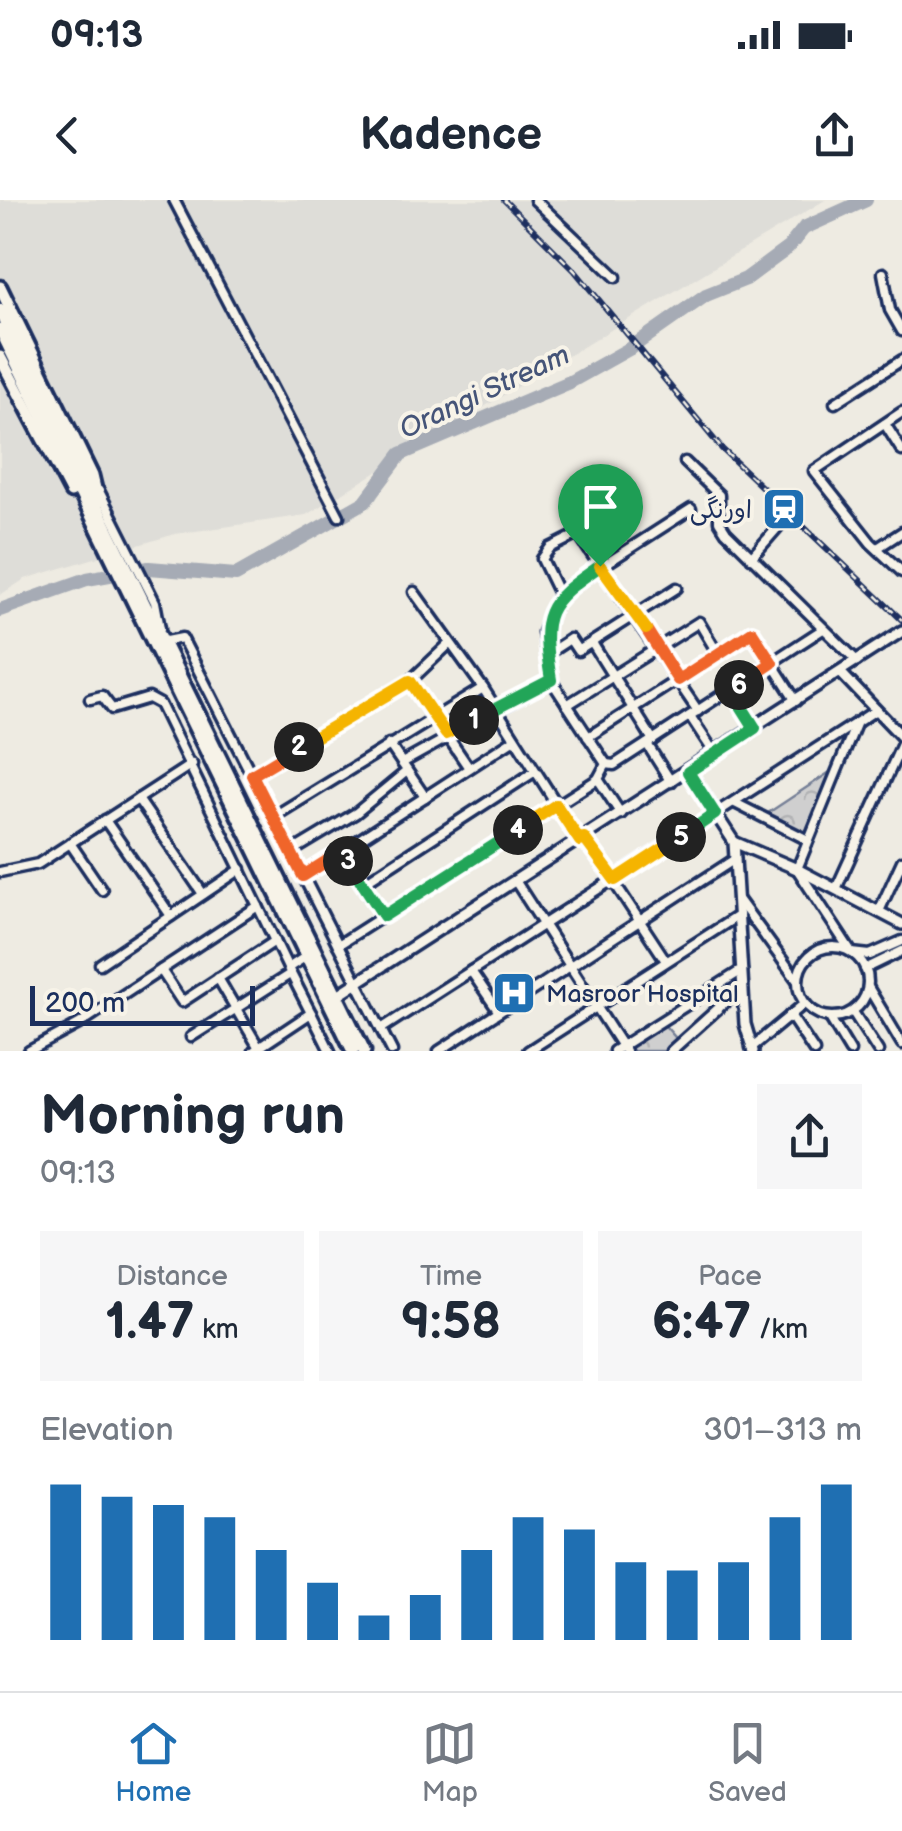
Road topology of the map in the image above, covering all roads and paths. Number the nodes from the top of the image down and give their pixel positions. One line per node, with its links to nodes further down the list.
1 (174, 200): 18 (street)
2 (535, 200): 4 (street)
3 (883, 272): 8 (street)
4 (616, 277)
5 (0, 288): 16 (highway)
6 (0, 310): 16 (highway)
7 (0, 330): 19 (highway)
8 (902, 331)
9 (0, 357): 19 (highway)
10 (902, 360): 11 (street)
11 (835, 404)
12 (902, 412): 13 (street)
13 (884, 424): 14 (street); 22 (street)
14 (902, 452)
15 (685, 462): 23 (street)
16 (87, 478): 19 (highway); 33 (street)
17 (691, 510): 24 (street)
18 (339, 516)
19 (97, 522): 29 (highway)
20 (778, 527): 23 (street)
21 (902, 532): 22 (street)
22 (879, 547): 25 (street)
23 (751, 558): 31 (street)
24 (600, 566): 28 (street); 28 (street); 30 (street)
25 (902, 572)
26 (677, 588): 30 (street)
27 (414, 592): 35 (street)
28 (559, 594): 37 (street)
29 (139, 604): 33 (highway); 114 (highway)
30 (636, 614): 34 (street); 36 (street)
31 (823, 629): 39 (street); 40 (street)
32 (902, 631): 39 (street)
33 (162, 643): 71 (street); 128 (highway)
34 (592, 643): 37 (street); 42 (street)
35 (449, 644): 45 (street); 46 (street)
36 (657, 647): 38 (street); 42 (street); 44 (street)
37 (547, 654): 43 (street)
38 (718, 654): 40 (street); 44 (street)
39 (856, 661): 41 (street)
40 (772, 663): 47 (street); 49 (street)
41 (840, 672): 49 (street); 53 (street)
42 (612, 676): 50 (street); 52 (street)
43 (551, 680): 50 (street); 51 (street)
44 (678, 680): 52 (street); 54 (street)
45 (410, 681): 55 (street); 71 (street)
46 (483, 688): 51 (street); 55 (street)
47 (731, 690): 54 (street); 57 (street)
48 (90, 699): 65 (street)
49 (796, 701): 57 (street)
50 (567, 705): 59 (street)
51 (495, 708): 58 (street); 60 (street)
52 (633, 708): 59 (street); 62 (street)
53 (876, 710): 56 (street); 61 (street)
54 (694, 714): 62 (street); 64 (street)
55 (434, 716): 58 (street); 63 (street)
56 (857, 722): 76 (street); 83 (street)
57 (755, 728): 64 (street)
58 (446, 734): 67 (street); 68 (street)
59 (588, 737): 66 (street)
60 (513, 740): 68 (street); 69 (street)
61 (902, 741): 97 (street)
62 (650, 742): 66 (street); 73 (street)
63 (390, 744): 67 (street); 80 (street)
64 (715, 754): 70 (street)
65 (192, 764): 75 (street); 91 (street)
66 (606, 764): 72 (street)
67 (405, 767): 74 (street); 86 (street)
68 (469, 768): 74 (street)
69 (534, 772): 77 (street); 96 (street)
70 (688, 772): 73 (street); 79 (street)
71 (252, 775): 80 (street)
72 (598, 779): 77 (street); 78 (street)
73 (671, 782): 78 (street)
74 (425, 797): 87 (street)
75 (138, 799): 81 (street); 99 (street)
76 (735, 804): 79 (street); 83 (street)
77 (556, 805): 82 (street); 105 (street)
78 (621, 814): 82 (street)
79 (715, 814): 84 (street); 94 (street)
80 (274, 817): 86 (street)
81 (106, 820): 85 (street); 104 (street)
82 (582, 840): 94 (street); 95 (street)
83 (808, 840): 90 (street)
84 (734, 842): 88 (street); 90 (street)
85 (70, 843): 92 (street); 98 (street)
86 (291, 852): 93 (street)
87 (341, 852): 93 (street); 96 (street)
88 (735, 859): 100 (street); 106 (street)
89 (902, 861): 102 (street)
90 (797, 868): 97 (street); 112 (street)
91 (241, 869): 99 (street); 101 (street)
92 (0, 872)
93 (303, 876): 111 (street)
94 (615, 880): 106 (street); 107 (street)
95 (516, 882): 107 (street); 125 (street)
96 (362, 884): 105 (street)
97 (836, 889): 102 (street)
98 (102, 890)
99 (203, 894): 104 (street)
100 (738, 899): 103 (street); 124 (street)
101 (258, 906): 109 (street); 119 (street)
102 (880, 909): 108 (street)
103 (739, 915): 115 (street); 120 (street)
104 (172, 916): 116 (street)
105 (384, 916): 111 (street)
106 (641, 920): 115 (street); 117 (street)
107 (543, 924): 117 (street); 122 (street)
108 (902, 924)
109 (275, 941): 121 (street); 123 (street)
110 (902, 941): 112 (street)
111 (338, 945): 125 (street)
112 (852, 952): 118 (street); 124 (street)
113 (902, 952): 118 (street)
114 (305, 958): 121 (street); 146 (highway)
115 (666, 961): 131 (street)
116 (100, 964)
117 (570, 967): 131 (street); 132 (street)
118 (865, 969): 127 (street)
119 (161, 970): 123 (street); 144 (street)
120 (742, 970): 126 (street); 142 (street)
121 (289, 971): 130 (street); 134 (street)
122 (472, 971): 132 (street); 137 (street)
123 (218, 978): 130 (street)
124 (797, 980): 129 (street)
125 (357, 983): 128 (street); 137 (street)
126 (743, 986): 143 (street); 151 (street)
127 (868, 988): 133 (street); 139 (street)
128 (336, 996): 147 (highway)
129 (804, 1004): 135 (street); 136 (street)
130 (236, 1008): 138 (street); 141 (street)
131 (596, 1008): 142 (street); 150 (street)
132 (499, 1012): 149 (street)
133 (853, 1012): 136 (street); 154 (street)
134 (312, 1013): 140 (street); 141 (street)
135 (790, 1015): 143 (street); 152 (street)
136 (830, 1018): 153 (street)
137 (381, 1030): 148 (street)
138 (191, 1036)
139 (902, 1044)
140 (328, 1048): 145 (street)
141 (257, 1049)
142 (620, 1049)
143 (750, 1050)
144 (29, 1051)
145 (316, 1051)
146 (353, 1051)
147 (364, 1051)
148 (392, 1051)
149 (439, 1051)
150 (528, 1051)
151 (670, 1051)
152 (814, 1051)
153 (850, 1051)
154 (878, 1051)

